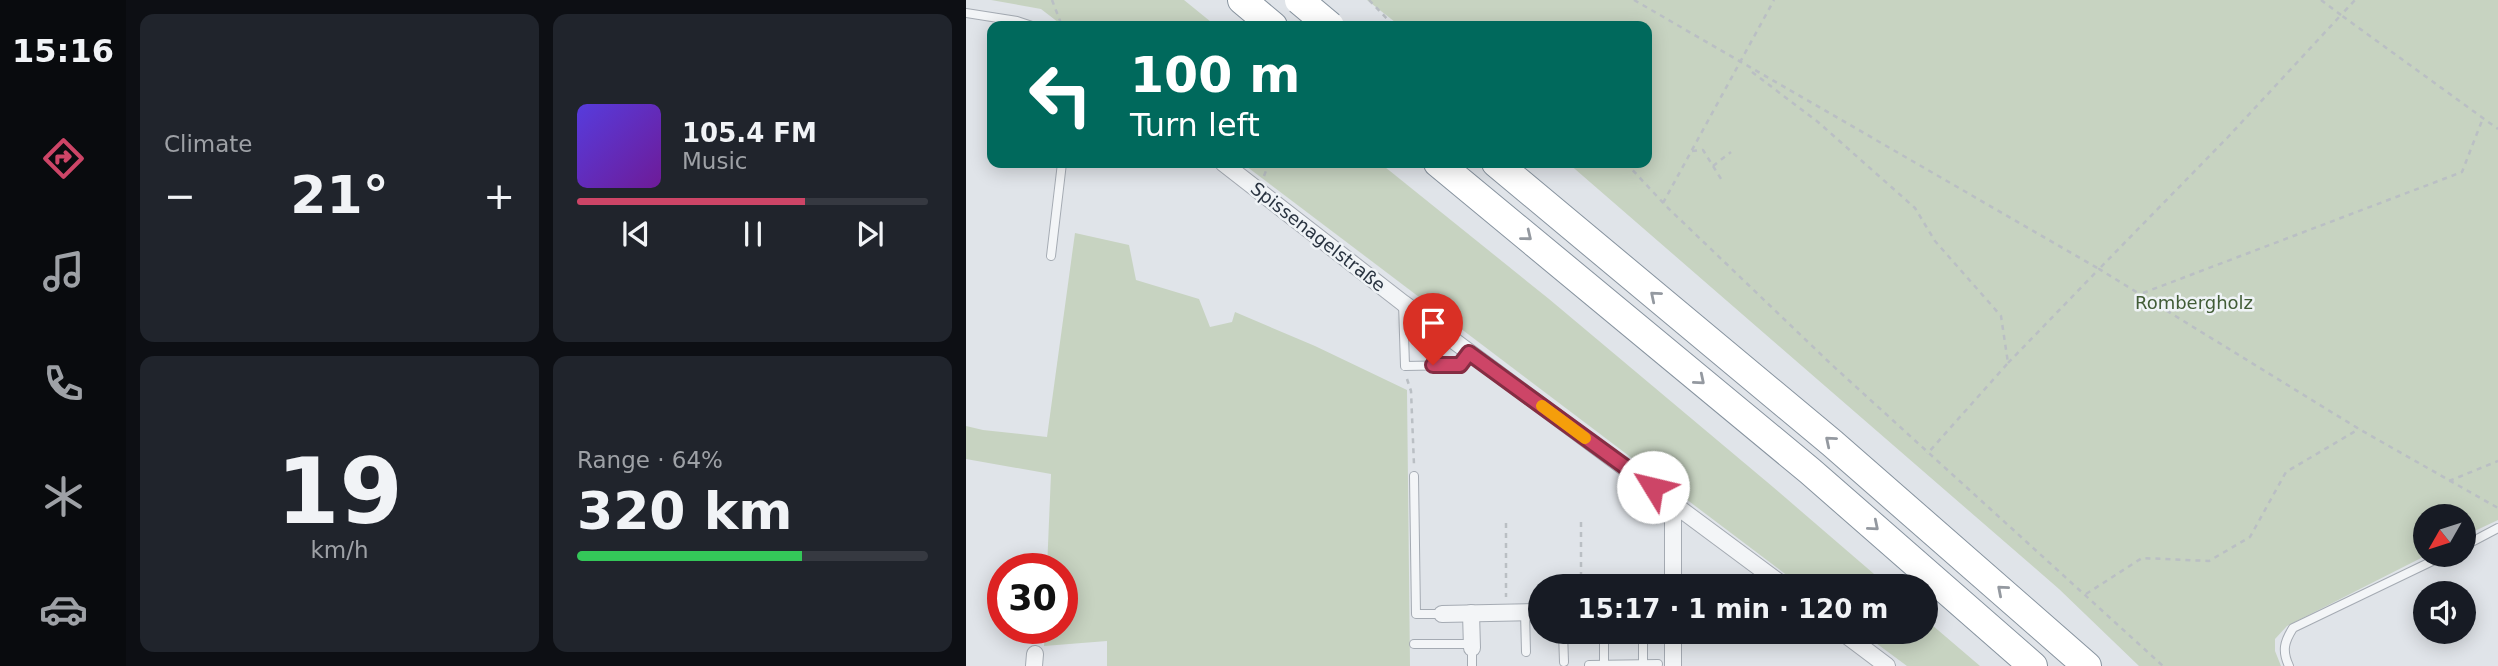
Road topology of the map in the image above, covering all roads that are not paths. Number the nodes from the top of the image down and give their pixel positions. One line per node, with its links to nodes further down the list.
1 (1242, 0): 5 (highway)
2 (1299, 0): 6 (highway, bridge)
3 (966, 13): 4 (lane)
4 (1017, 21)
5 (1267, 21)
6 (1324, 21)
7 (1061, 168): 11 (lane)
8 (1229, 168): 12 (street, Spissenagelstraße)
9 (1444, 168): 40 (highway, one-way to 40)
10 (1502, 168): 41 (highway, one-way to 10)
11 (1051, 256)
12 (1403, 303): 13 (street, Spissenagelstraße); 13 (lane)
13 (1469, 353): 15 (street, Spissenagelstraße)
14 (1414, 476): 23 (lane)
15 (1674, 502): 19 (street); 20 (street, Spissenagelstraße)
16 (2498, 528): 17 (lane)
17 (2476, 539)
18 (2420, 567): 42 (lane)
19 (1673, 574)
20 (1768, 574)
21 (1528, 612): 22 (street)
22 (1471, 613): 23 (street); 31 (street)
23 (1442, 614)
24 (1528, 639): 32 (lane)
25 (1414, 644): 31 (lane)
26 (1563, 644): 33 (lane)
27 (1604, 644): 36 (lane)
28 (1643, 644): 34 (lane)
29 (1670, 644): 37 (street)
30 (1858, 644): 39 (street)
31 (1472, 646): 38 (lane)
32 (1526, 652)
33 (1564, 662)
34 (1643, 664): 36 (lane); 37 (lane)
35 (1589, 665): 36 (lane)
36 (1604, 665)
37 (1665, 665)
38 (1472, 666)
39 (1887, 666)
40 (2032, 666)
41 (2087, 666)
42 (2289, 666)

